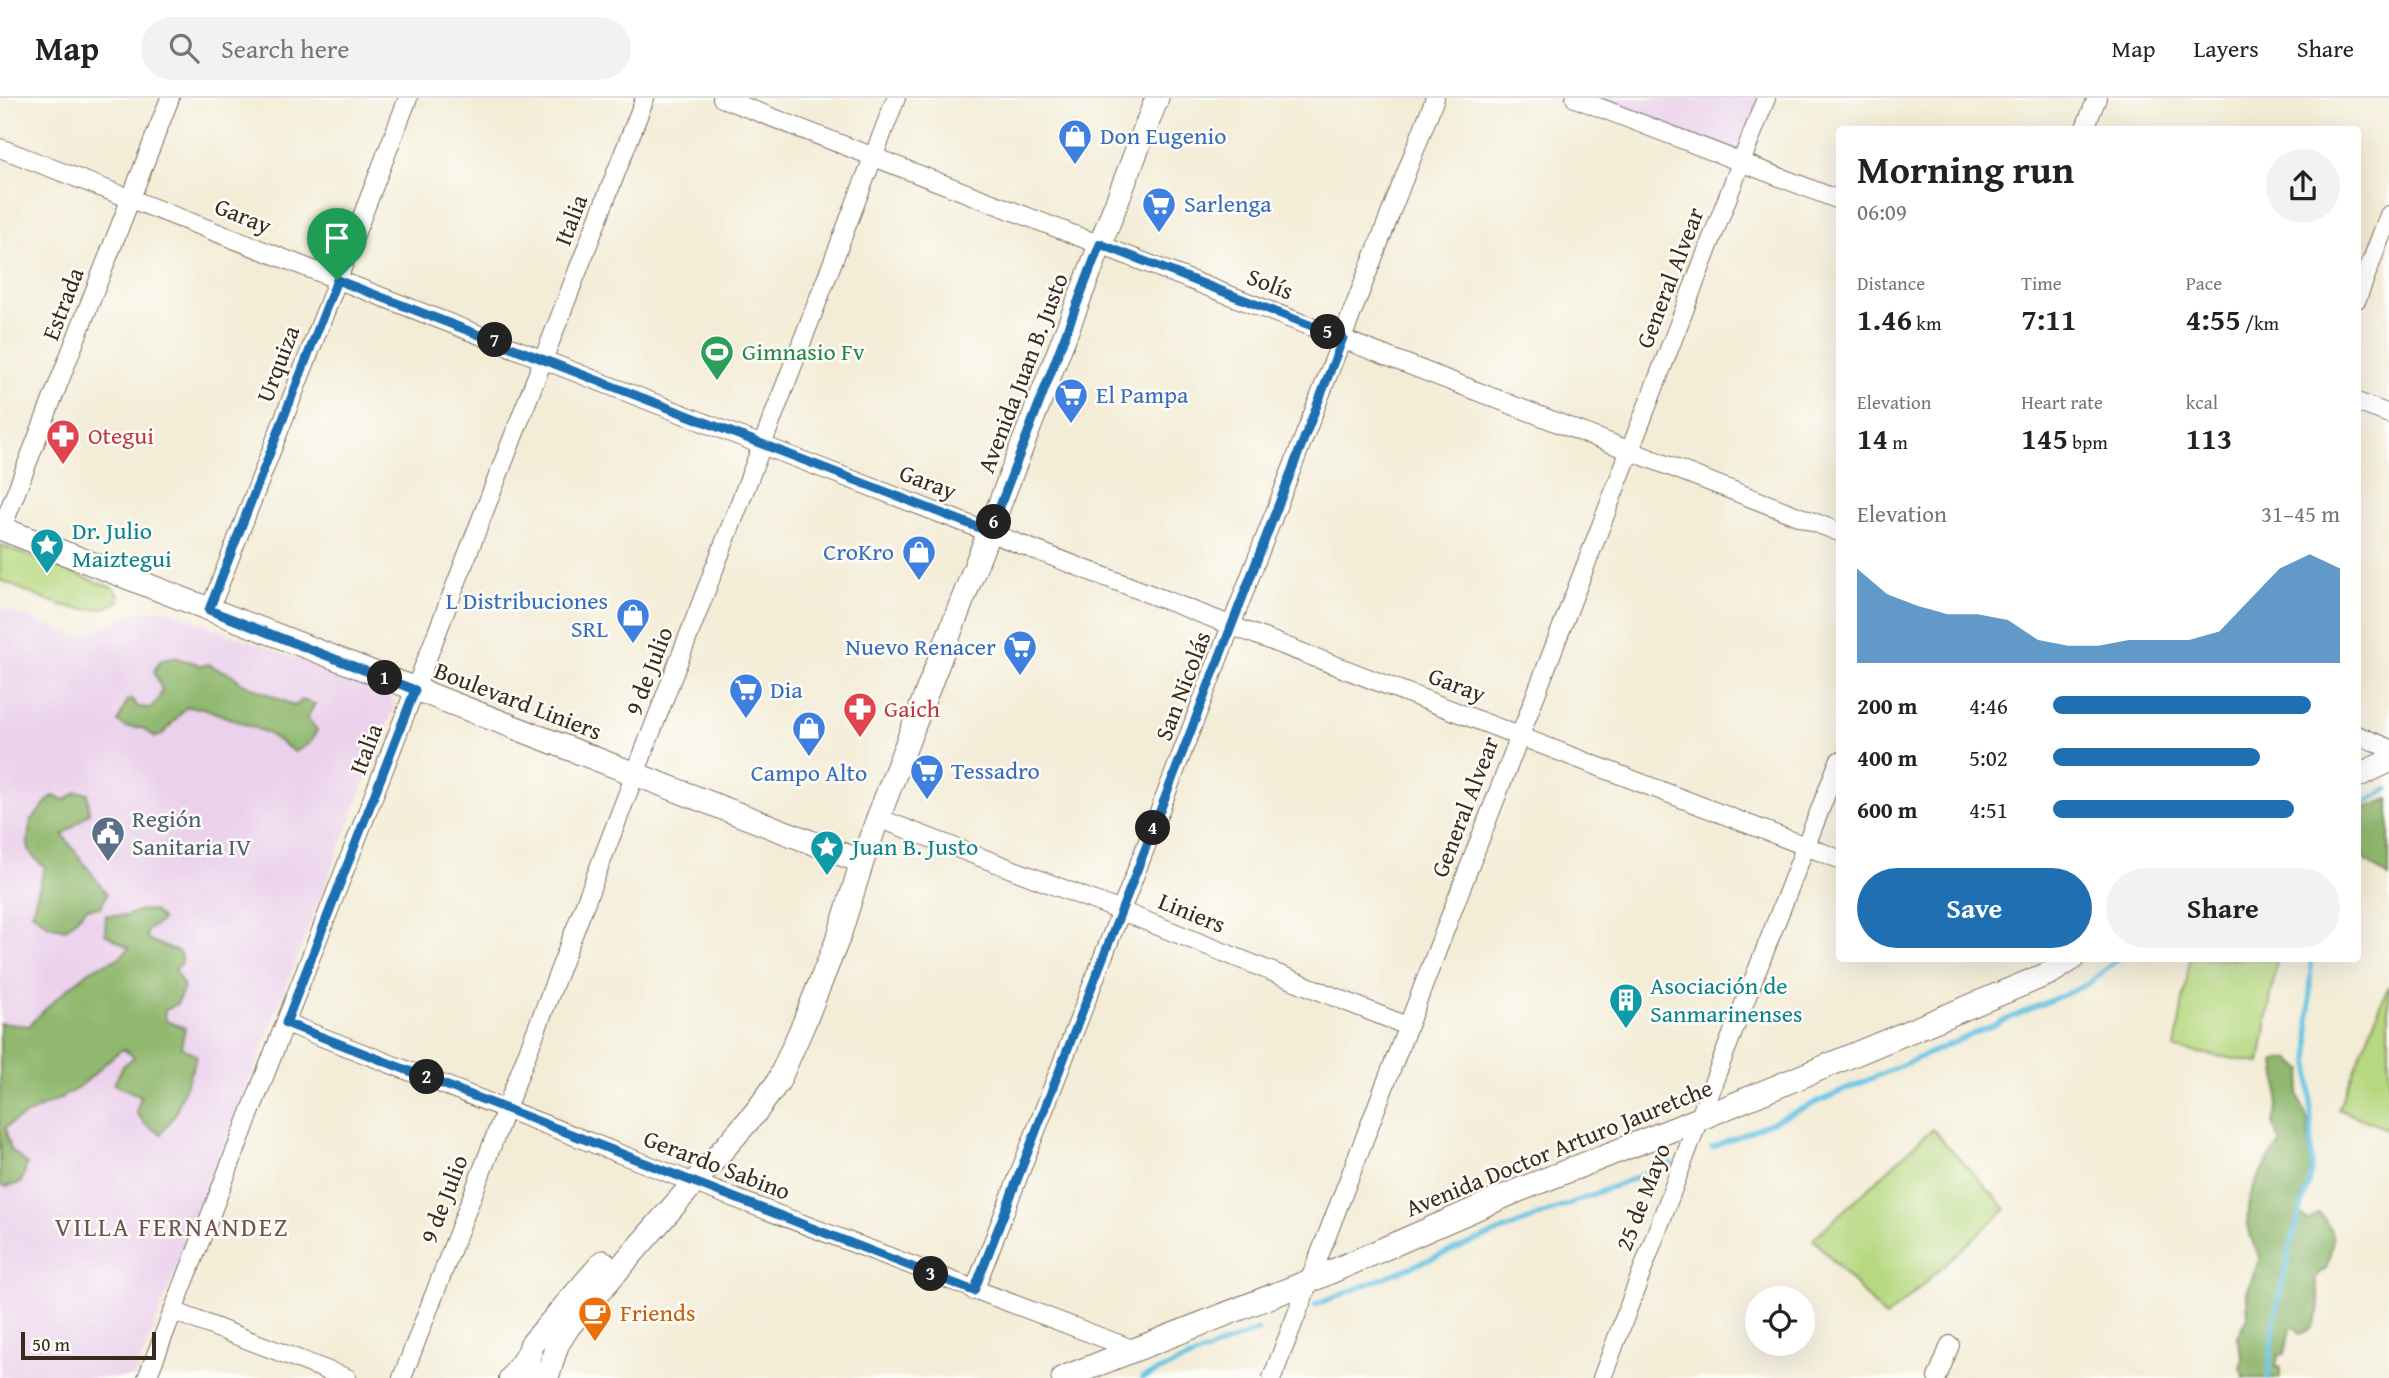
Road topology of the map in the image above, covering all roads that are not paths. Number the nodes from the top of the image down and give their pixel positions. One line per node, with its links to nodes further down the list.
1 (170, 98): 15 (street, Estrada)
2 (408, 98): 19 (street, Urquiza)
3 (645, 98): 22 (street, Italia)
4 (722, 98): 13 (street, Solís)
5 (896, 98): 13 (street, 9 de Julio)
6 (1157, 98): 18 (main road, Avenida Juan B. Justo)
7 (1436, 98): 21 (street, San Nicolás)
8 (1575, 98): 14 (street)
9 (1766, 98): 14 (street, General Alvear)
10 (2097, 98): 11 (street)
11 (2086, 126)
12 (0, 148): 15 (street, Garay)
13 (873, 156): 18 (street, Solís); 25 (street, 9 de Julio)
14 (1741, 163): 16 (street); 26 (street, General Alvear)
15 (131, 199): 19 (street, Garay); 27 (street, Estrada)
16 (1836, 199)
17 (2389, 215): 20 (street)
18 (1100, 244): 21 (street, Solís); 29 (main road, Avenida Juan B. Justo)
19 (337, 280): 22 (street, Garay); 30 (street, Urquiza)
20 (2361, 288)
21 (1343, 338): 26 (street, Solís); 31 (street, San Nicolás)
22 (544, 359): 25 (street, Garay); 32 (street, Italia)
23 (2361, 404): 24 (street)
24 (2389, 414)
25 (762, 445): 29 (street, Garay); 39 (street, 9 de Julio)
26 (1630, 450): 28 (street, Solís); 33 (street, General Alvear)
27 (1, 528): 30 (main road, Boulevard Liniers)
28 (1836, 531)
29 (990, 532): 31 (street, Garay); 40 (main road, Avenida Juan B. Justo)
30 (209, 610): 32 (main road, Boulevard Liniers)
31 (1233, 625): 33 (street, Garay); 44 (street, San Nicolás)
32 (415, 690): 39 (main road, Boulevard Liniers); 46 (street, Italia)
33 (1520, 735): 41 (street, Garay); 47 (street, General Alvear)
34 (2361, 737): 35 (street)
35 (2389, 748)
36 (2389, 761): 38 (main road)
37 (1836, 769): 41 (street, 25 de Mayo)
38 (2361, 774)
39 (636, 775): 43 (main road, Boulevard Liniers); 48 (street, 9 de Julio)
40 (878, 818): 43 (main road, Avenida Juan B. Justo); 44 (street, Liniers)
41 (1806, 846): 42 (street, Garay); 49 (street, 25 de Mayo)
42 (1836, 858)
43 (862, 862): 50 (main road, Avenida Juan B. Justo)
44 (1121, 911): 47 (street, Liniers); 52 (street, San Nicolás)
45 (2067, 962): 49 (main road, Avenida Doctor Arturo Jauretche)
46 (286, 1023): 48 (street, Gerardo Sabino); 53 (street, Italia)
47 (1408, 1026): 51 (street, General Alvear)
48 (506, 1108): 50 (street, Gerardo Sabino); 59 (street, 9 de Julio)
49 (1699, 1119): 51 (main road, Avenida Doctor Arturo Jauretche); 65 (street, 25 de Mayo)
50 (686, 1180): 52 (street, Gerardo Sabino); 54 (main road, Avenida Juan B. Justo); 62 (main road, Avenida Juan B. Justo)
51 (1310, 1282): 56 (main road, Avenida Doctor Arturo Jauretche); 64 (street, General Alvear)
52 (974, 1291): 56 (street, Gerardo Sabino)
53 (173, 1311): 57 (street, Italia); 58 (street)
54 (531, 1345): 60 (street, Avenida Juan B. Justo); 61 (main road)
55 (1950, 1345): 66 (street)
56 (1132, 1349): 63 (main road, Avenida Doctor Arturo Jauretche)
57 (147, 1378)
58 (347, 1378)
59 (402, 1378)
60 (508, 1378)
61 (525, 1378)
62 (547, 1378)
63 (1063, 1378)
64 (1272, 1378)
65 (1602, 1378)
66 (1937, 1378)

